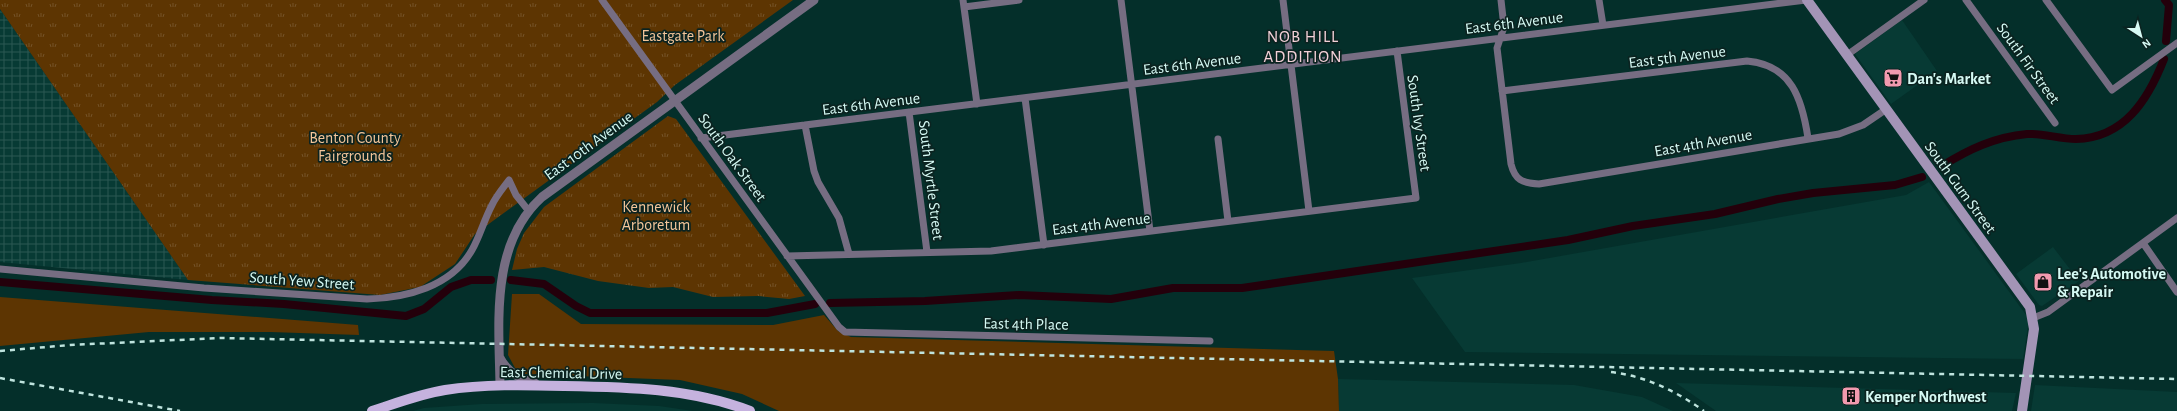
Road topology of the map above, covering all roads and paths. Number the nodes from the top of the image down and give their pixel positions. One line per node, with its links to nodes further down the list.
1 (602, 0): 22 (street, South Oak Street)
2 (814, 0): 22 (street, East 10th Avenue)
3 (1019, 0): 12 (street)
4 (1121, 0): 19 (street)
5 (1283, 0): 18 (street)
6 (1501, 0): 14 (street)
7 (1600, 0): 13 (street)
8 (1807, 0): 13 (street, East 6th Avenue); 17 (main road, South Gum Street)
9 (1924, 0): 17 (street)
10 (1966, 0): 26 (street, South Fir Street)
11 (2046, 0): 15 (street)
12 (964, 3): 23 (street)
13 (1603, 26): 14 (street, East 6th Avenue)
14 (1500, 38): 16 (street, East 6th Avenue); 20 (street)
15 (2177, 43)
16 (1397, 51): 18 (street, East 6th Avenue); 31 (street, South Ivy Street)
17 (1847, 55): 24 (main road, South Gum Street)
18 (1291, 64): 19 (street, East 6th Avenue); 33 (street)
19 (1132, 84): 21 (street, East 6th Avenue); 36 (street)
20 (1502, 91): 29 (street, East 5th Avenue); 29 (street, East 4th Avenue)
21 (1025, 98): 23 (street, East 6th Avenue); 38 (street)
22 (674, 101): 28 (street, South Oak Street); 32 (street, East 10th Avenue)
23 (977, 104): 25 (street, East 6th Avenue)
24 (1886, 110): 29 (street, East 4th Avenue); 44 (main road, South Gum Street)
25 (909, 112): 27 (street, East 6th Avenue); 39 (street, South Myrtle Street)
26 (2055, 123)
27 (805, 125): 28 (street, East 6th Avenue); 40 (street)
28 (701, 138): 41 (street, South Oak Street)
29 (1808, 138)
30 (1218, 139): 35 (street)
31 (1416, 198): 33 (street, East 4th Avenue)
32 (528, 210): 42 (street, South Yew Street); 47 (street, East 10th Avenue)
33 (1309, 211): 35 (street, East 4th Avenue)
34 (2177, 218): 37 (street)
35 (1228, 221): 36 (street, East 4th Avenue)
36 (1150, 231): 38 (street, East 4th Avenue)
37 (2142, 243): 43 (street); 44 (street)
38 (1044, 245): 39 (street, East 4th Avenue)
39 (927, 252): 40 (street, East 4th Avenue)
40 (849, 254): 41 (street, East 4th Avenue)
41 (787, 256): 45 (street, South Oak Street)
42 (0, 269)
43 (2177, 292)
44 (2033, 318): 52 (main road, South Gum Street)
45 (842, 330): 46 (street, East 4th Place)
46 (1210, 340)
47 (500, 356): 48 (street, East 10th Avenue); 49 (street)
48 (500, 385): 49 (main road, East Chemical Drive); 50 (main road, East Chemical Drive)
49 (542, 385): 51 (main road, East Chemical Drive)
50 (372, 411)
51 (750, 411)
52 (2022, 411)

